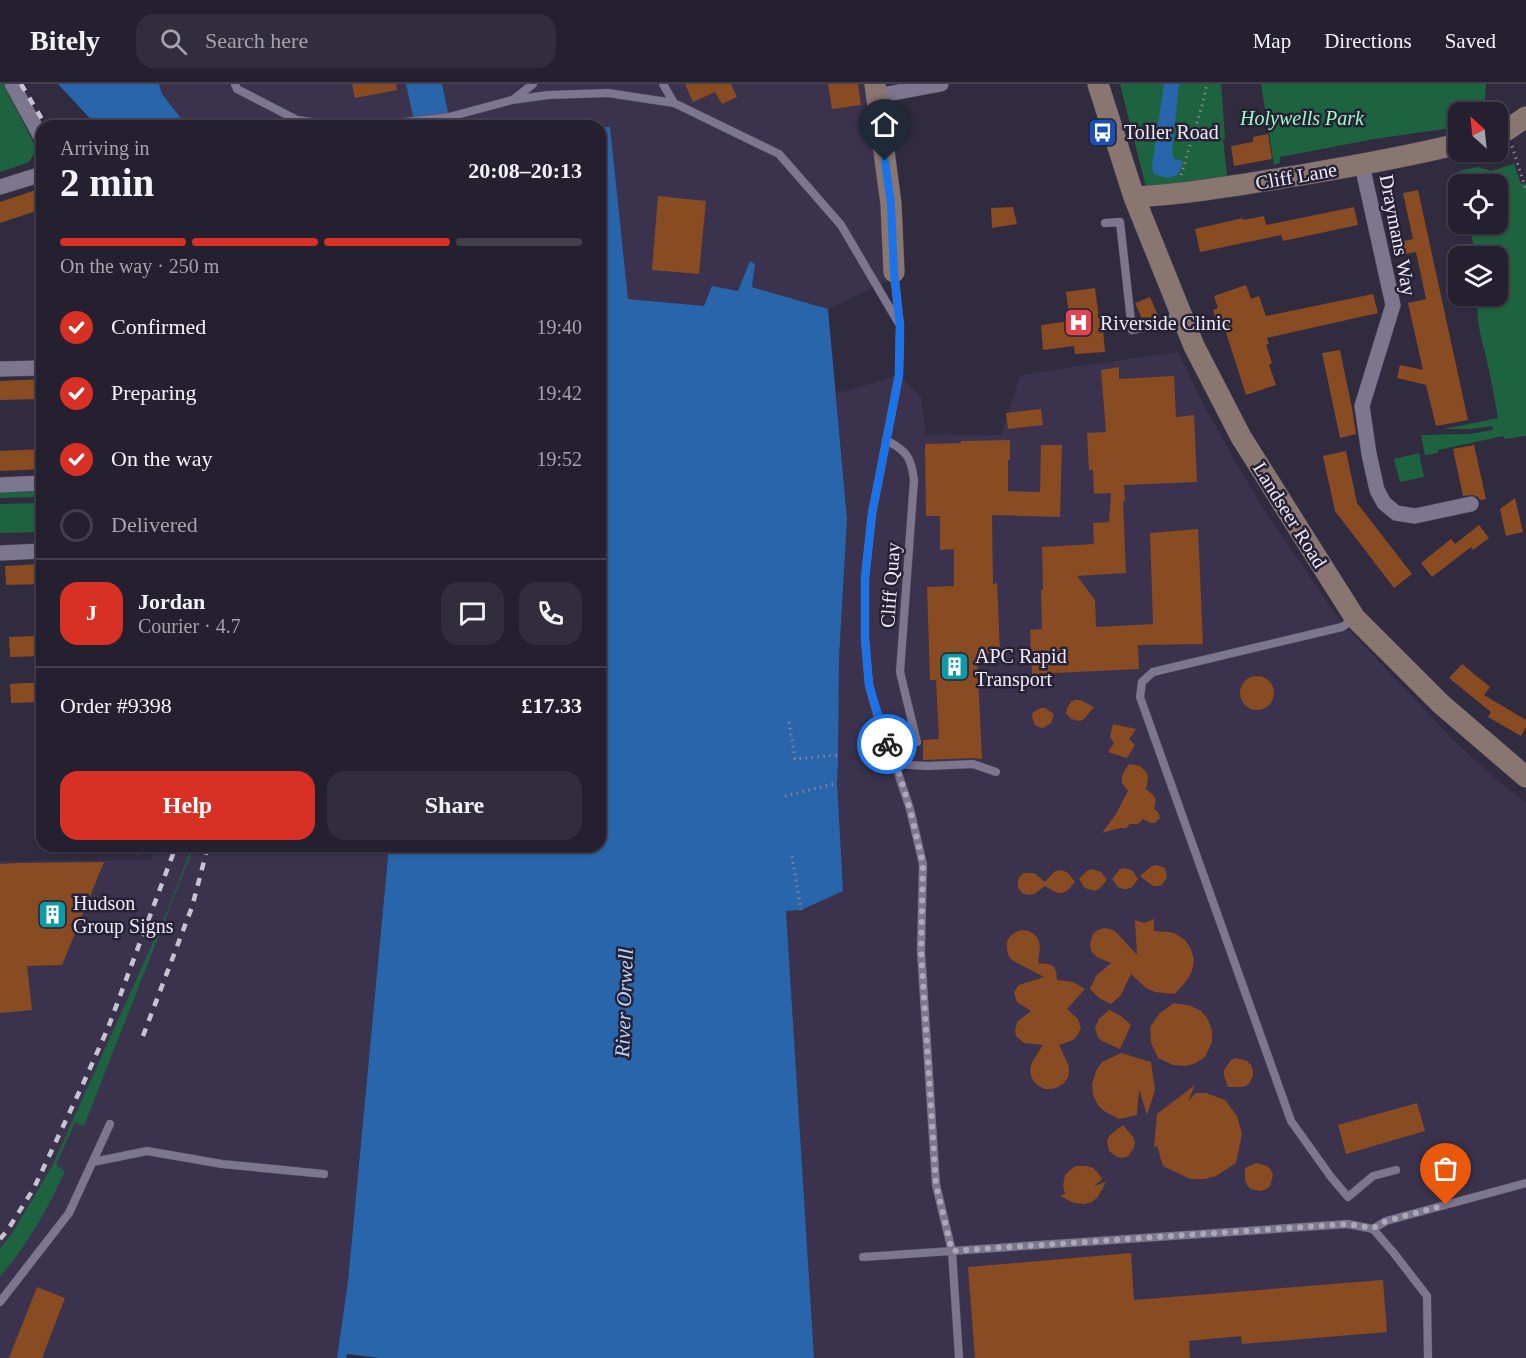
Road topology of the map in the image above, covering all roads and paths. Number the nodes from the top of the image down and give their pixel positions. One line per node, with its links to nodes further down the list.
1 (12, 84): 14 (street)
2 (235, 84): 12 (lane)
3 (533, 84): 9 (lane)
4 (663, 84): 10 (lane)
5 (941, 84): 8 (street)
6 (1098, 84): 23 (street, Landseer Road)
7 (1207, 84): 22 (path)
8 (876, 90): 25 (street)
9 (512, 100): 10 (lane); 13 (lane)
10 (674, 103): 27 (lane)
11 (1526, 117): 15 (street)
12 (297, 120)
13 (423, 120)
14 (36, 128)
15 (1508, 128)
16 (1448, 146): 18 (street, Cliff Lane)
17 (1508, 146): 21 (path)
18 (1362, 165): 22 (street, Cliff Lane); 33 (street, Draymans Way)
19 (36, 176): 20 (street)
20 (0, 187)
21 (1526, 190)
22 (1176, 194): 23 (street, Cliff Lane)
23 (1134, 197): 26 (street, Landseer Road)
24 (1105, 223): 26 (lane)
25 (894, 272): 27 (lane, Cliff Quay)
26 (1180, 313): 36 (street, Landseer Road)
27 (900, 326): 30 (lane, Cliff Quay)
28 (36, 368): 29 (street)
29 (0, 369)
30 (886, 440): 38 (lane, Cliff Quay); 40 (lane, Cliff Quay)
31 (36, 483): 32 (street)
32 (0, 485)
33 (1471, 504)
34 (36, 551): 35 (street)
35 (0, 553)
36 (1355, 618): 42 (street, Landseer Road); 51 (lane)
37 (789, 722): 39 (path)
38 (917, 742)
39 (838, 755)
40 (896, 764): 41 (lane); 55 (lane, Cliff Quay)
41 (996, 772)
42 (1526, 777)
43 (837, 783): 44 (path)
44 (784, 796)
45 (142, 852): 46 (path)
46 (137, 854)
47 (792, 856): 48 (path)
48 (801, 910)
49 (110, 1124): 50 (lane)
50 (93, 1162): 52 (lane); 57 (lane)
51 (1396, 1170)
52 (324, 1174)
53 (1526, 1183): 54 (lane)
54 (1373, 1228): 55 (lane); 59 (lane)
55 (952, 1251): 56 (lane); 58 (lane, Cliff Quay)
56 (863, 1257)
57 (0, 1302)
58 (959, 1358)
59 (1428, 1358)

